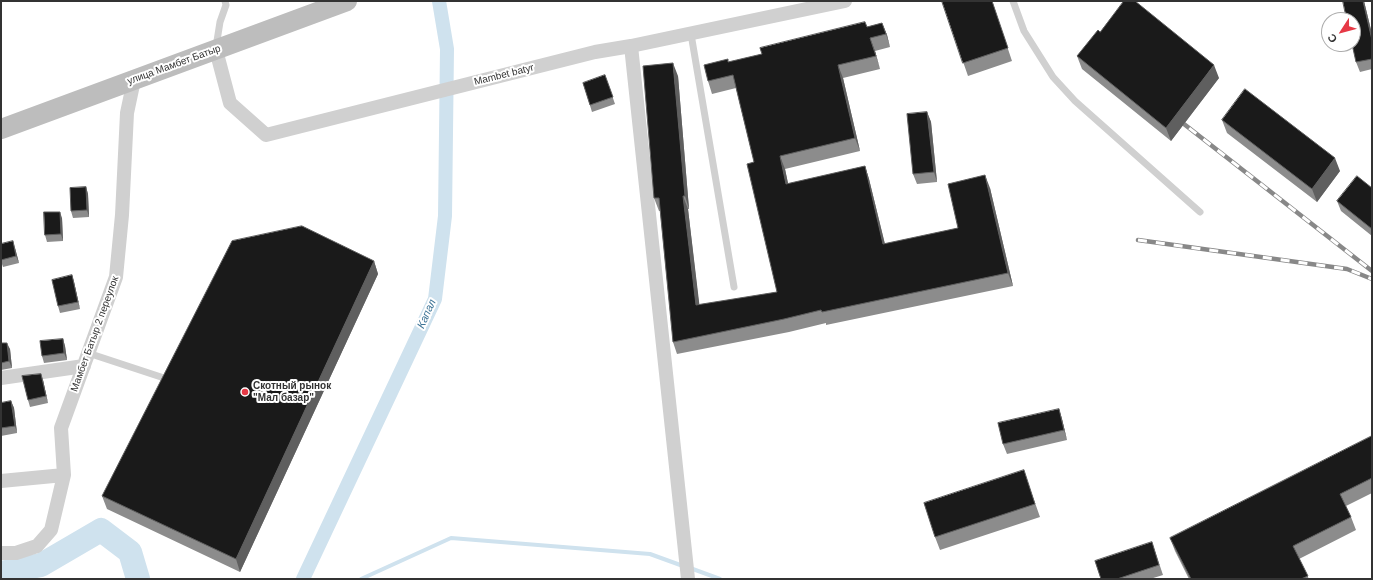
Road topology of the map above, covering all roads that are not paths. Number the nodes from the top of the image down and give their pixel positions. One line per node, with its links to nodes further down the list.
1 (225, 1): 7 (lane)
2 (347, 1): 7 (main road, улица Мамбет Батыр)
3 (845, 1): 5 (street, Mambet batyr)
4 (1013, 1): 10 (lane)
5 (691, 34): 6 (street, Mambet batyr); 11 (lane)
6 (631, 46): 7 (street, Mambet batyr); 18 (street)
7 (216, 50): 8 (main road, улица Мамбет Батыр)
8 (134, 80): 9 (main road, улица Мамбет Батыр); 12 (street, Мамбет Батыр 2 переулок)
9 (1, 129)
10 (1200, 212)
11 (734, 287)
12 (86, 359): 13 (street); 14 (lane); 15 (street, Мамбет Батыр 2 переулок)
13 (1, 378)
14 (161, 378)
15 (64, 475): 16 (street); 17 (street, Мамбет Батыр 2 переулок)
16 (1, 481)
17 (1, 553)
18 (688, 578)

